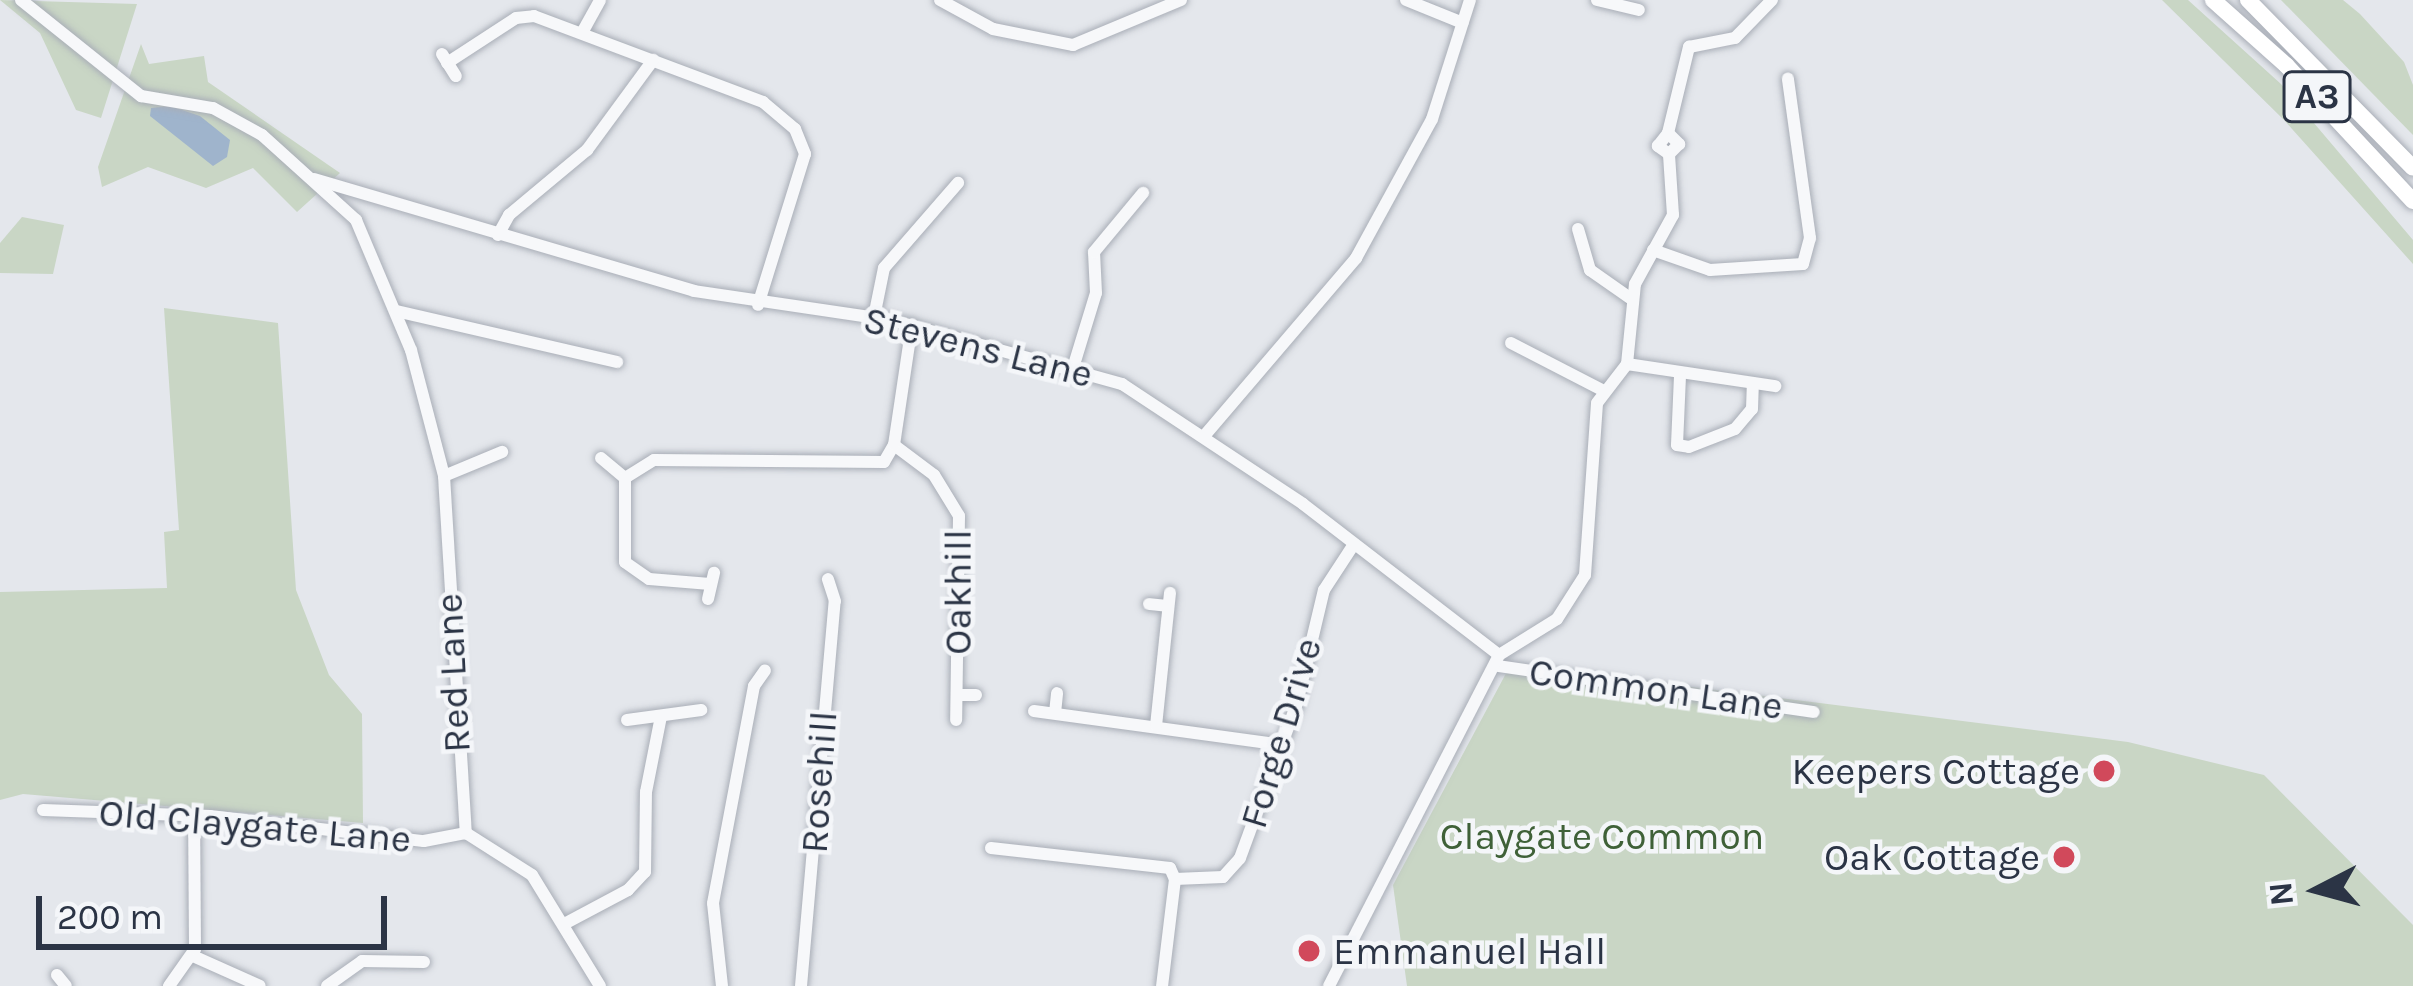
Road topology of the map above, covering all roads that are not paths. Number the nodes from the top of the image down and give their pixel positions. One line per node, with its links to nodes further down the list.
1 (21, 0): 18 (street)
2 (600, 0): 13 (street)
3 (940, 0): 4 (street)
4 (1181, 0)
5 (1406, 0): 12 (street)
6 (1470, 0): 12 (street)
7 (1597, 0): 11 (street)
8 (1772, 0): 26 (street)
9 (2213, 0): 22 (highway, A3)
10 (2248, 0): 17 (highway, A3)
11 (1639, 10)
12 (1463, 22): 40 (street)
13 (583, 31): 14 (street); 15 (street)
14 (653, 60): 25 (street); 28 (street)
15 (456, 76)
16 (1787, 79): 26 (street)
17 (2413, 168)
18 (314, 178): 20 (street, Stevens Lane); 23 (street, Red Lane)
19 (958, 183): 30 (street)
20 (358, 190): 23 (street); 25 (street, Stevens Lane)
21 (1143, 193): 35 (street)
22 (2413, 201)
23 (346, 206): 29 (street, Red Lane)
24 (1578, 229): 27 (street)
25 (498, 235): 28 (street, Stevens Lane)
26 (1653, 250): 27 (street)
27 (1630, 298): 34 (street)
28 (758, 305): 30 (street, Stevens Lane)
29 (396, 311): 33 (street); 44 (street, Red Lane)
30 (874, 317): 31 (street, Stevens Lane)
31 (912, 324): 35 (street, Stevens Lane); 41 (street)
32 (1511, 343): 39 (street)
33 (617, 362)
34 (1627, 364): 36 (street); 39 (street)
35 (1073, 368): 40 (street, Stevens Lane)
36 (1680, 376): 37 (street); 37 (street)
37 (1754, 385): 38 (street)
38 (1775, 386)
39 (1602, 390): 50 (street)
40 (1205, 435): 46 (street, Stevens Lane)
41 (894, 445): 45 (street); 53 (street, Oakhill)
42 (502, 452): 44 (street)
43 (601, 458): 45 (street)
44 (444, 476): 66 (street, Red Lane)
45 (625, 478): 48 (street)
46 (1354, 544): 50 (street, Stevens Lane); 63 (street, Forge Drive)
47 (828, 579): 77 (street, Rosehill)
48 (708, 599)
49 (1149, 604): 62 (street)
50 (1499, 660): 57 (street, Common Lane); 79 (street)
51 (765, 670): 76 (street)
52 (1057, 693): 58 (street)
53 (958, 695): 54 (street, Oakhill); 61 (street, Oakhill)
54 (976, 695)
55 (701, 710): 59 (street)
56 (1034, 711): 58 (street)
57 (1814, 712)
58 (1055, 713): 62 (street)
59 (661, 716): 60 (street); 69 (street)
60 (626, 720)
61 (956, 720)
62 (1156, 726): 63 (street)
63 (1283, 745): 68 (street, Forge Drive)
64 (43, 810): 65 (street, Old Claygate Lane)
65 (194, 815): 66 (street, Old Claygate Lane); 70 (street)
66 (466, 833): 69 (street)
67 (991, 848): 68 (street)
68 (1175, 879): 78 (street)
69 (566, 923): 75 (street)
70 (193, 956): 72 (street); 73 (street)
71 (424, 962): 74 (street)
72 (169, 986)
73 (260, 986)
74 (327, 986)
75 (600, 986)
76 (722, 986)
77 (801, 986)
78 (1162, 986)
79 (1329, 986)

